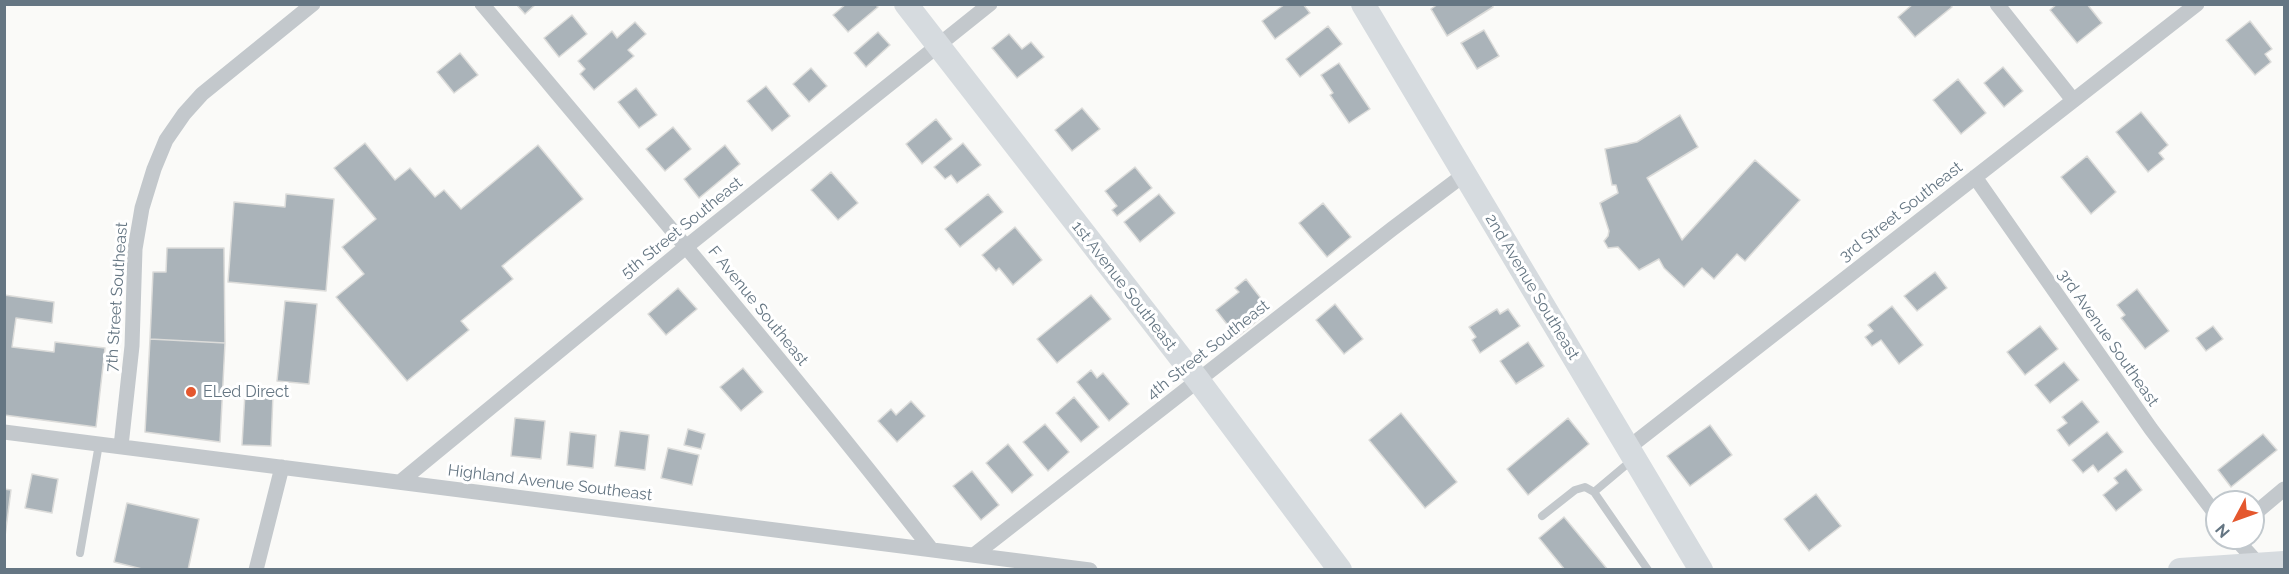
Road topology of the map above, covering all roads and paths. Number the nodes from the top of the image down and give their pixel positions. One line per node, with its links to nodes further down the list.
1 (313, 4): 16 (street, 7th Street Southeast)
2 (482, 4): 12 (street, F Avenue Southeast)
3 (906, 4): 8 (main road, 1st Avenue Southeast)
4 (990, 4): 8 (street, 5th Street Southeast)
5 (1363, 4): 10 (main road, 2nd Avenue Southeast)
6 (1997, 4): 9 (street)
7 (2197, 4): 9 (street, 3rd Street Southeast)
8 (938, 46): 12 (street, 5th Street Southeast); 13 (main road, 1st Avenue Southeast)
9 (2073, 100): 11 (street, 3rd Street Southeast)
10 (1465, 174): 13 (street, 4th Street Southeast); 17 (main road, 2nd Avenue Southeast)
11 (1975, 177): 17 (street, 3rd Street Southeast); 22 (street, 3rd Avenue Southeast)
12 (686, 247): 19 (street, 5th Street Southeast); 25 (street, F Avenue Southeast)
13 (1198, 380): 28 (street, 4th Street Southeast); 33 (main road, 1st Avenue Southeast)
14 (4, 432): 15 (street, Highland Avenue Southeast)
15 (99, 444): 16 (street, Highland Avenue Southeast); 27 (lane)
16 (121, 446): 18 (street, Highland Avenue Southeast)
17 (1631, 454): 21 (lane); 35 (main road, 2nd Avenue Southeast)
18 (282, 468): 19 (street, Highland Avenue Southeast); 31 (street)
19 (400, 482): 25 (street, Highland Avenue Southeast)
20 (2284, 489): 23 (street)
21 (1594, 492): 24 (lane); 34 (lane)
22 (2205, 500)
23 (2265, 505)
24 (1542, 516)
25 (932, 550): 28 (street, Highland Avenue Southeast)
26 (2245, 550): 30 (street)
27 (80, 553)
28 (974, 555): 32 (street, Highland Avenue Southeast)
29 (2284, 563): 30 (main road)
30 (2260, 567): 36 (main road)
31 (256, 570)
32 (1090, 570)
33 (1341, 570)
34 (1648, 570)
35 (1701, 570)
36 (2180, 570)

